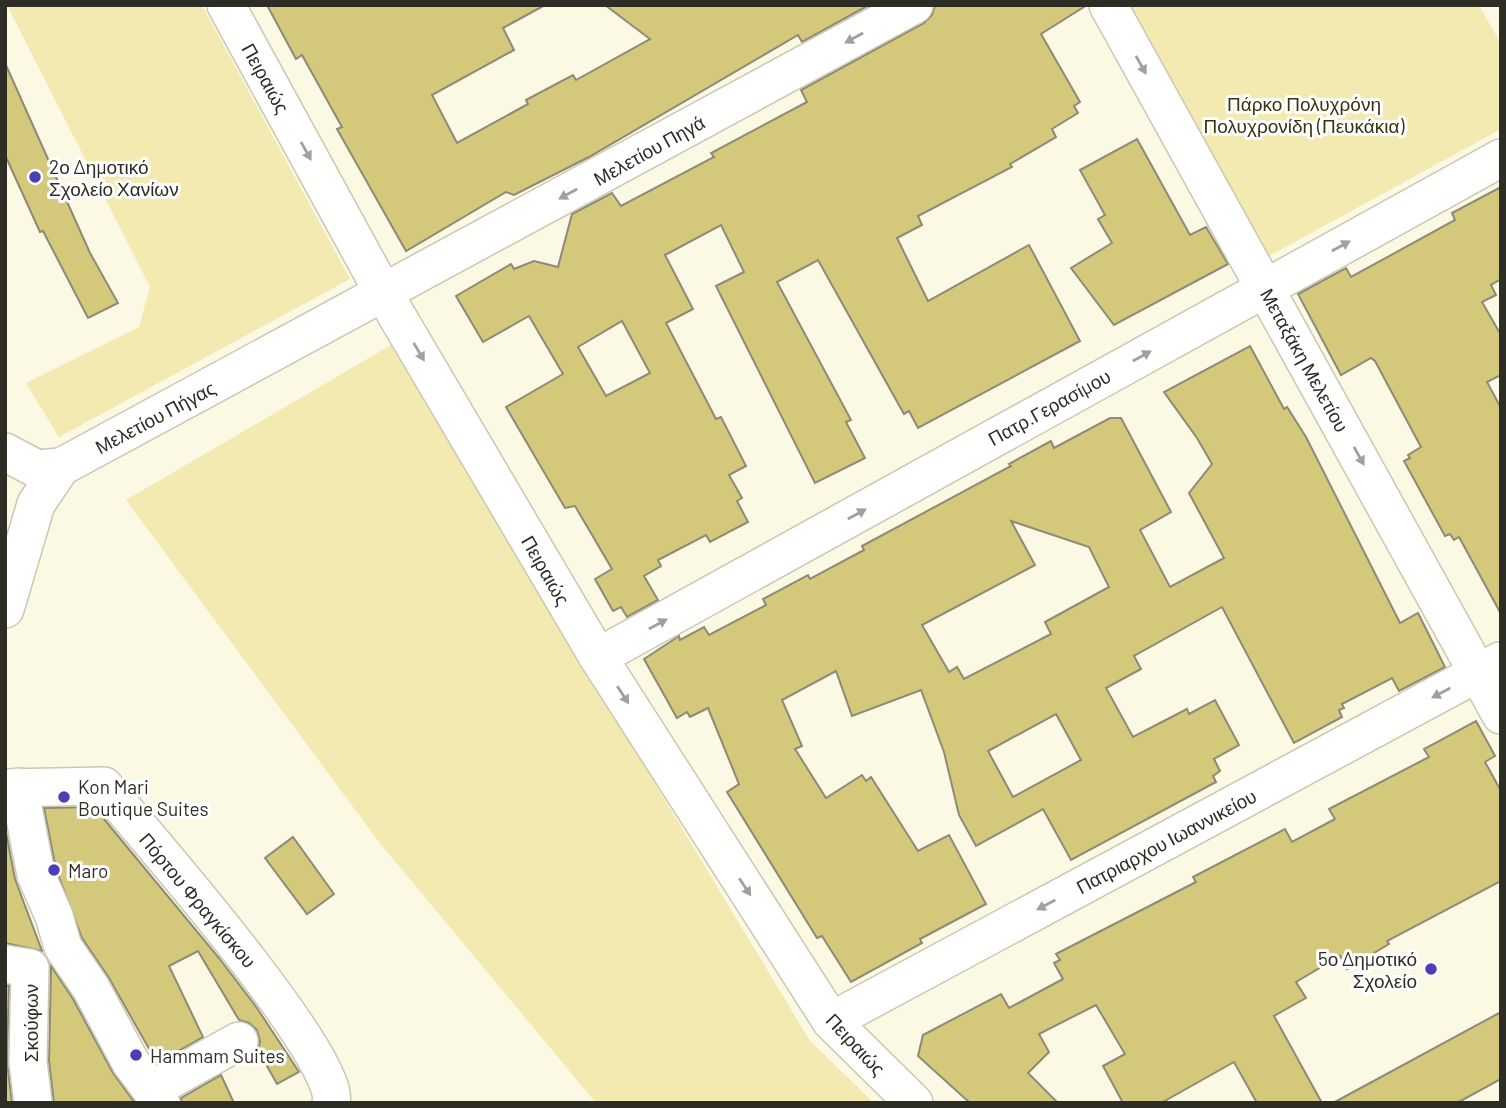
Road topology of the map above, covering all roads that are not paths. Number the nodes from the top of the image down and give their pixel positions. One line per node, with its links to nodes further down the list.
1 (226, 5): 6 (street, Πειραιώς, one-way to 6)
2 (914, 5): 6 (street, Μελετίου Πηγά, one-way to 6)
3 (1108, 5): 5 (street, Μεταξάκη Μελετίου, one-way to 5)
4 (1501, 158): 5 (street, Πατρ.Γερασίμου, one-way to 4)
5 (1265, 288): 10 (street, Πατρ.Γερασίμου, one-way to 5); 11 (street, Μεταξάκη Μελετίου, one-way to 11)
6 (384, 294): 8 (street, Μελετίου Πήγας); 10 (street, Πειραιώς, one-way to 10)
7 (5, 452): 8 (street)
8 (61, 467): 9 (street, Μελετίου Πήγας)
9 (5, 609)
10 (598, 657): 16 (street, Πειραιώς, one-way to 16)
11 (1490, 666): 12 (street, Μεταξάκη Μελετίου); 16 (street, Πατριαρχου Ιωαννικείου, one-way to 16)
12 (1501, 715)
13 (12, 787): 14 (street); 20 (street, Πόρτου Φραγκίσκου)
14 (76, 938): 15 (street); 18 (street)
15 (18, 966): 19 (street, Σκούφων)
16 (831, 1021): 21 (street, Πειραιώς)
17 (239, 1041): 18 (street)
18 (157, 1096)
19 (33, 1103)
20 (331, 1103)
21 (914, 1103)

